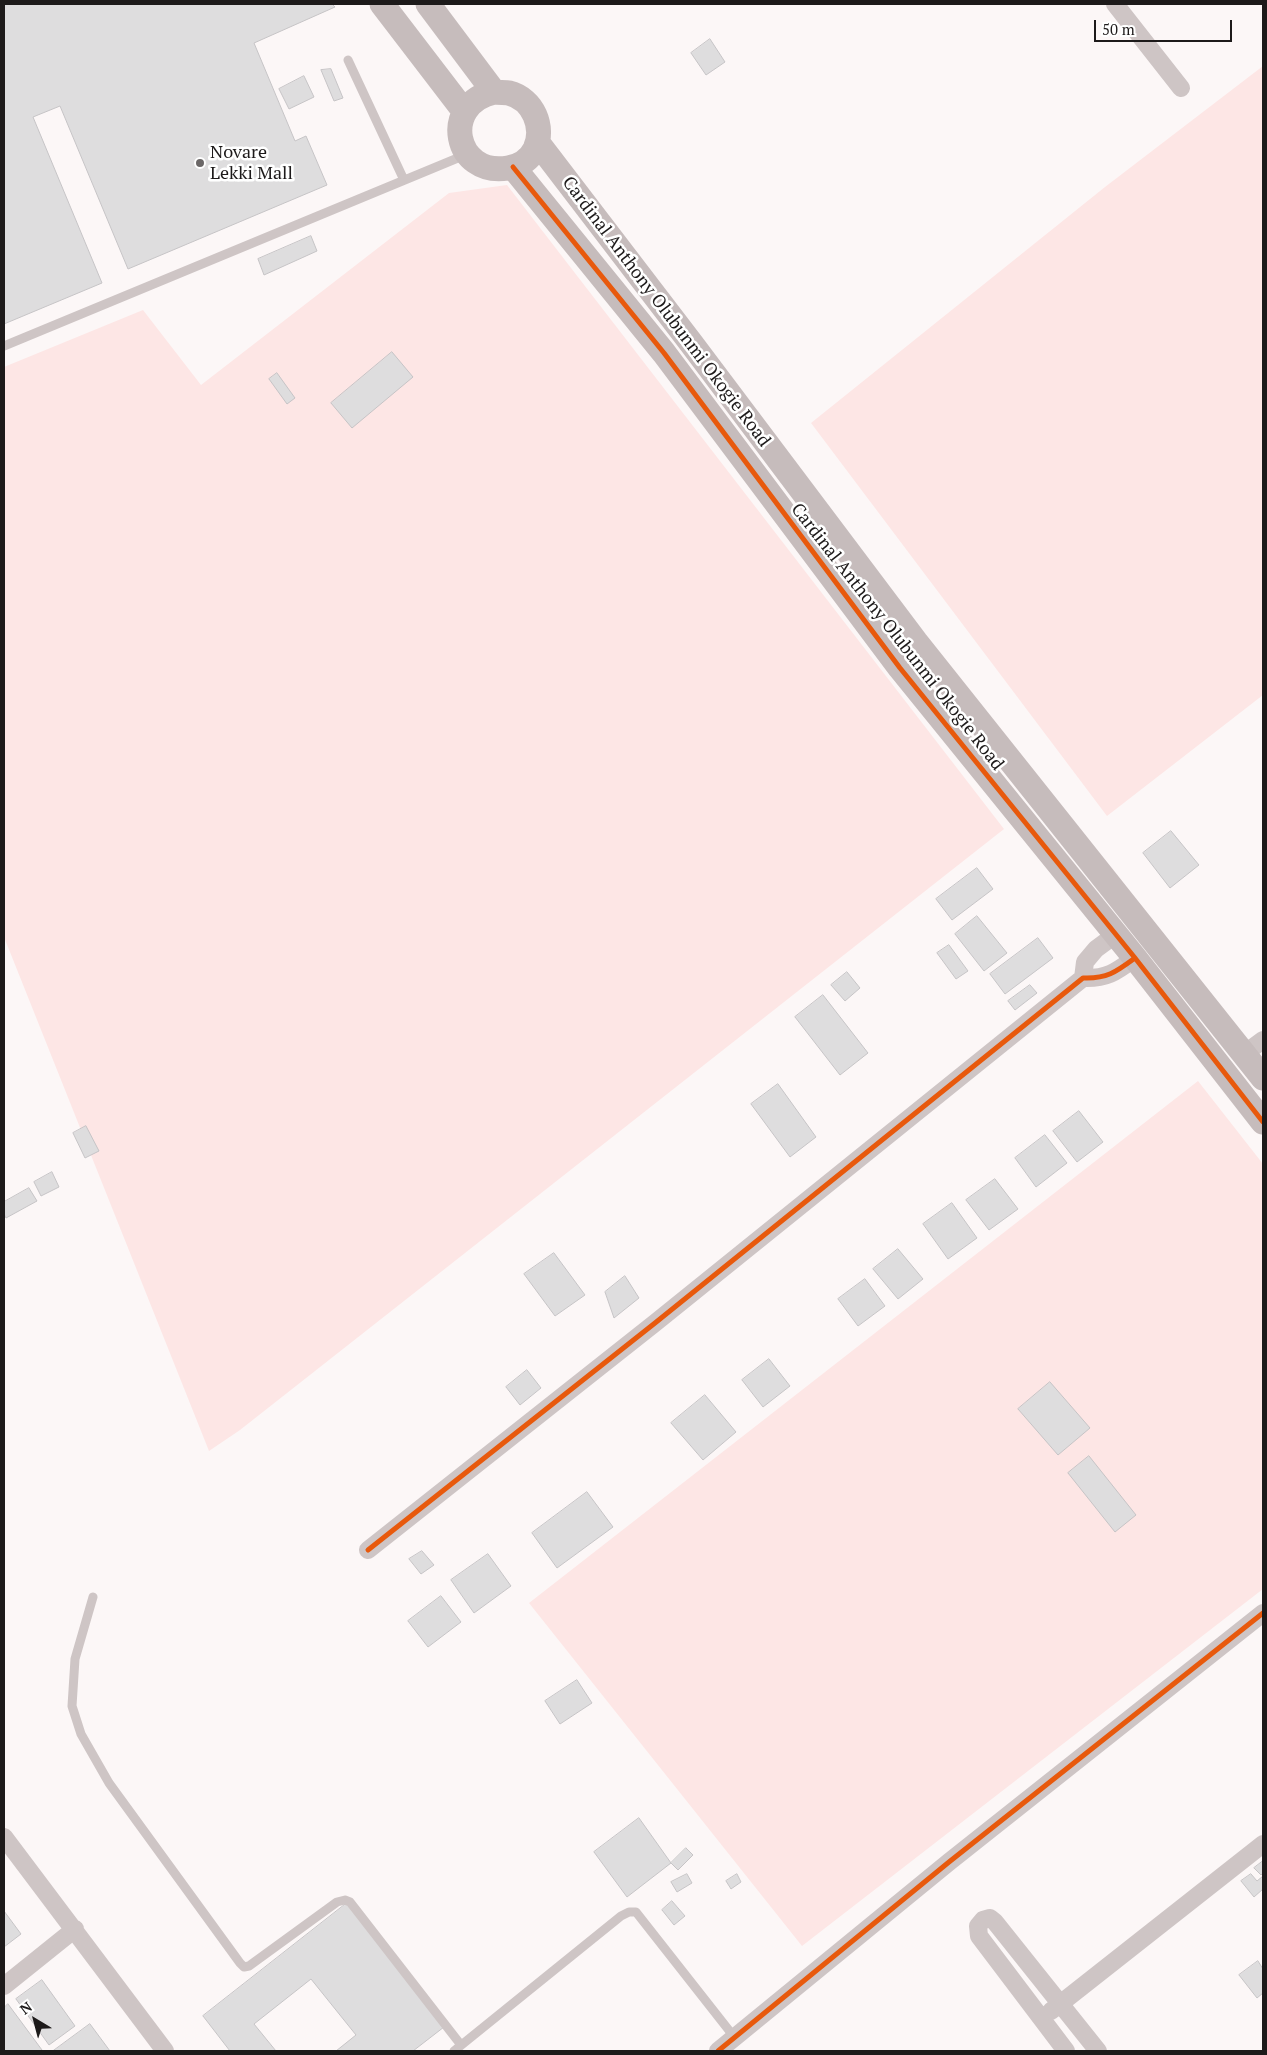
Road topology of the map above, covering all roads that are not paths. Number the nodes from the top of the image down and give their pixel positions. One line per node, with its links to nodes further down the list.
1 (382, 4): 7 (street)
2 (428, 4): 6 (street)
3 (1115, 4): 5 (street)
4 (348, 60): 11 (lane)
5 (1181, 88)
6 (494, 92): 7 (street); 8 (street)
7 (464, 111): 9 (street)
8 (538, 144): 10 (street); 16 (street, Cardinal Anthony Olubunmi Okogie Road)
9 (467, 154): 10 (street); 11 (lane)
10 (513, 167): 13 (street, Cardinal Anthony Olubunmi Okogie Road)
11 (404, 180): 12 (lane)
12 (4, 346)
13 (1115, 935): 14 (street, Cardinal Anthony Olubunmi Okogie Road); 15 (street)
14 (1134, 958): 15 (street); 17 (street, Cardinal Anthony Olubunmi Okogie Road)
15 (1083, 978): 18 (street)
16 (1259, 1063)
17 (1263, 1122)
18 (368, 1550)
19 (93, 1597): 28 (lane)
20 (1263, 1613): 27 (street)
21 (4, 1837): 23 (street)
22 (1263, 1844): 25 (street)
23 (74, 1929): 24 (street); 29 (street)
24 (4, 1986)
25 (1059, 2004): 26 (street); 26 (street); 32 (street)
26 (1040, 2019): 31 (street)
27 (735, 2038): 28 (lane); 30 (street)
28 (458, 2048)
29 (165, 2051)
30 (718, 2051)
31 (1066, 2051)
32 (1098, 2051)

